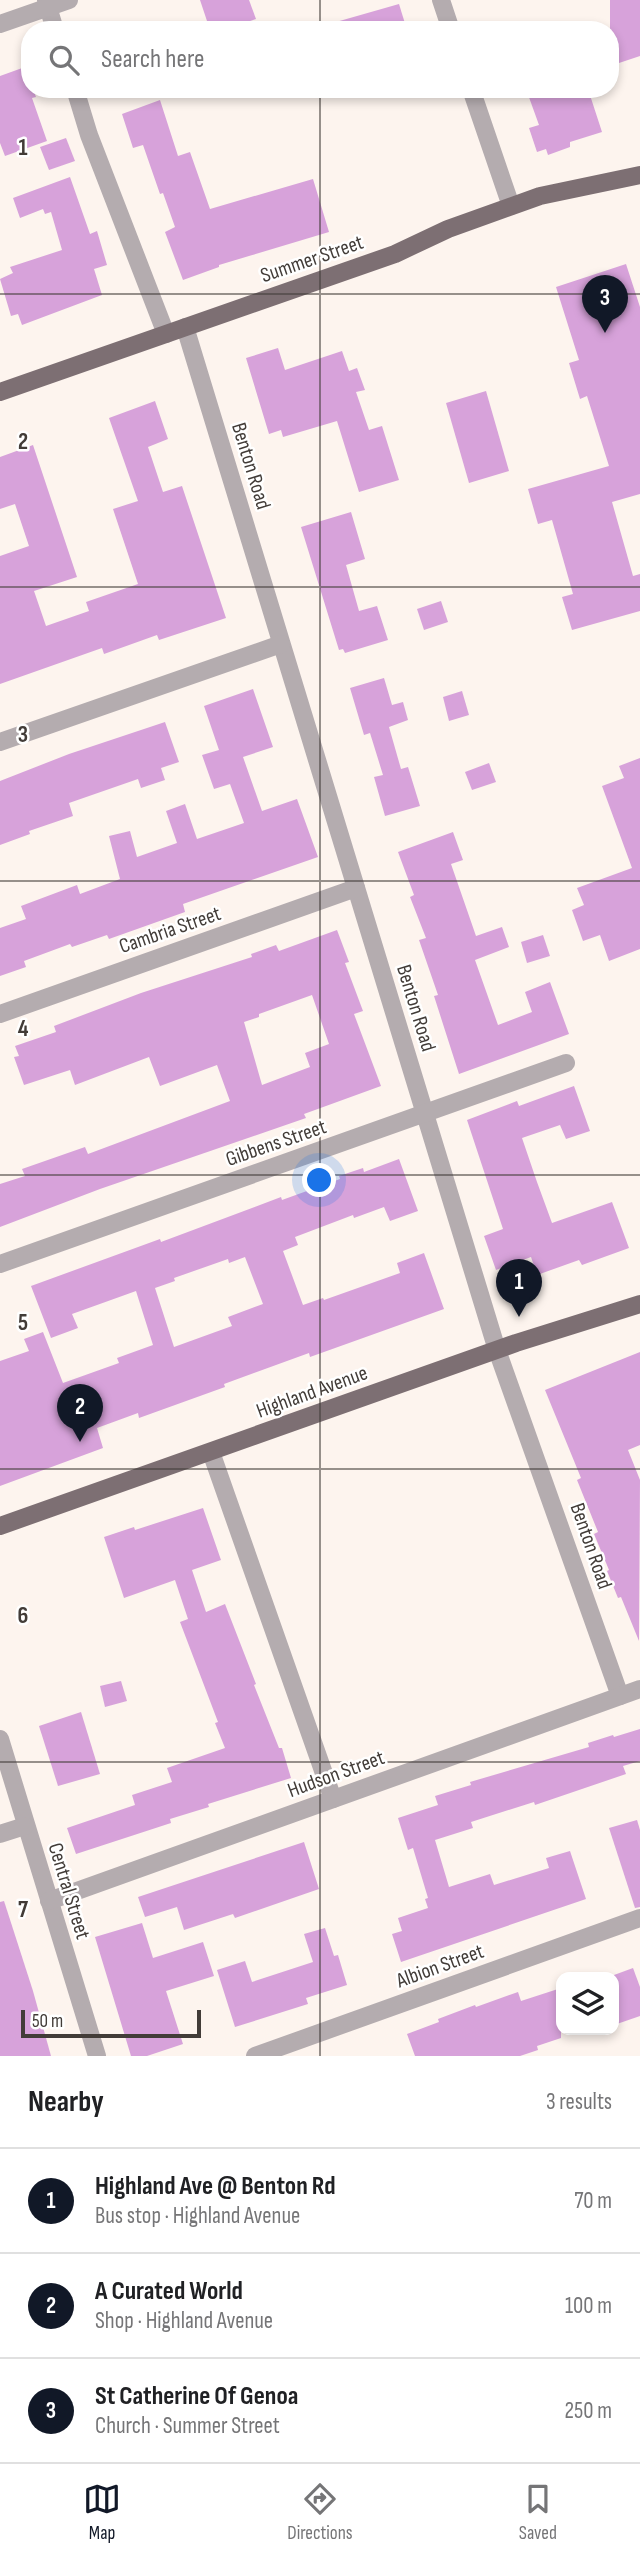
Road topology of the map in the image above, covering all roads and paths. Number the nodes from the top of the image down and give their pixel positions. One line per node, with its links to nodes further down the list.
1 (69, 0): 3 (street)
2 (441, 0): 5 (street)
3 (47, 4): 4 (street); 6 (street)
4 (52, 21)
5 (448, 21)
6 (0, 24)
7 (78, 98): 12 (street)
8 (474, 98): 10 (street)
9 (640, 175): 10 (main road, Summer Street)
10 (511, 206): 11 (main road, Summer Street)
11 (185, 327): 12 (main road, Summer Street); 14 (street, Benton Road)
12 (166, 334): 13 (main road, Summer Street)
13 (0, 392)
14 (281, 643): 15 (street); 16 (street, Benton Road)
15 (0, 742)
16 (356, 888): 17 (street, Cambria Street); 19 (street, Benton Road)
17 (0, 1014)
18 (566, 1063): 19 (street, Gibbens Street)
19 (425, 1114): 20 (street, Gibbens Street); 22 (street, Benton Road)
20 (0, 1264)
21 (640, 1304): 22 (main road, Highland Avenue)
22 (497, 1350): 23 (main road, Highland Avenue); 26 (street, Benton Road)
23 (211, 1452): 24 (main road, Highland Avenue); 28 (street)
24 (0, 1526)
25 (640, 1689): 26 (street, Hudson Street)
26 (620, 1696): 28 (street, Hudson Street)
27 (0, 1739): 29 (street, Central Street)
28 (333, 1799): 31 (street, Hudson Street)
29 (25, 1826): 30 (street); 31 (street, Central Street)
30 (0, 1834)
31 (48, 1902): 33 (street, Central Street)
32 (640, 1918): 34 (street, Albion Street)
33 (97, 2056)
34 (255, 2056)

